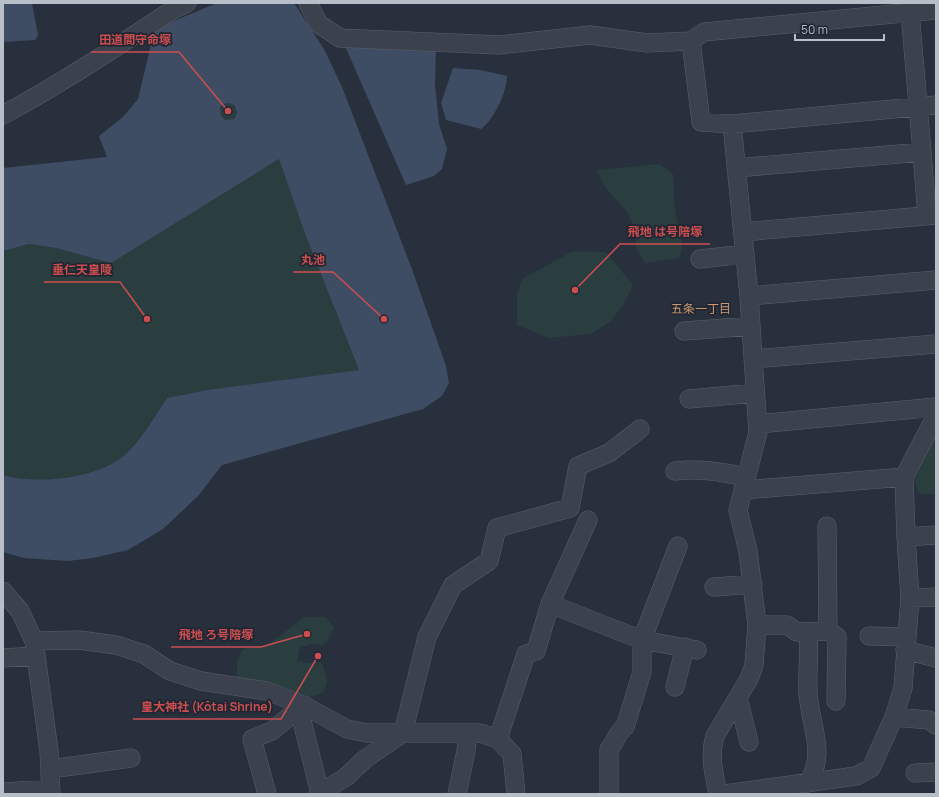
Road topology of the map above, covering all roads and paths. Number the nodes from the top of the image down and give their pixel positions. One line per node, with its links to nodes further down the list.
1 (187, 3): 7 (street)
2 (308, 3): 5 (street)
3 (936, 10): 4 (street)
4 (910, 12): 5 (street); 6 (street)
5 (691, 41): 8 (street)
6 (927, 107): 8 (street); 9 (street)
7 (3, 115)
8 (732, 124): 10 (street)
9 (922, 152): 10 (street); 11 (street)
10 (736, 168): 12 (street)
11 (931, 215): 12 (street)
12 (743, 232): 13 (street)
13 (745, 254): 14 (street); 16 (street)
14 (700, 259)
15 (936, 280): 16 (street)
16 (749, 296): 17 (street)
17 (751, 326): 18 (street); 20 (street)
18 (684, 331)
19 (936, 344): 20 (street)
20 (754, 360): 21 (street)
21 (755, 393): 22 (street); 25 (street)
22 (689, 399)
23 (936, 407): 25 (street)
24 (936, 416): 28 (street)
25 (758, 424): 29 (street)
26 (640, 429): 56 (street)
27 (675, 471): 29 (street)
28 (904, 477): 29 (street); 33 (street)
29 (745, 483): 35 (street)
30 (588, 520): 40 (street)
31 (827, 526): 42 (street)
32 (936, 534): 33 (street)
33 (906, 537): 39 (street)
34 (678, 546): 45 (street)
35 (753, 584): 36 (street); 41 (street)
36 (714, 587)
37 (3, 591): 47 (street)
38 (936, 597): 39 (street)
39 (910, 598): 46 (street)
40 (550, 604): 45 (street); 58 (street)
41 (757, 625): 43 (street); 51 (street)
42 (828, 631): 43 (street); 52 (street)
43 (808, 632): 64 (street)
44 (869, 636): 46 (street)
45 (642, 640): 50 (street); 71 (street)
46 (906, 644): 49 (street); 54 (street)
47 (35, 648): 48 (street); 53 (street); 61 (street)
48 (3, 658)
49 (936, 658)
50 (675, 687)
51 (738, 698): 59 (street); 72 (street)
52 (836, 701)
53 (301, 707): 56 (street); 67 (street); 68 (street)
54 (894, 718): 55 (street); 64 (street)
55 (936, 725)
56 (403, 733): 57 (street); 68 (street)
57 (468, 733): 58 (street); 69 (street)
58 (498, 739): 70 (street)
59 (749, 742)
60 (131, 758): 61 (street)
61 (50, 769): 65 (street)
62 (936, 772): 63 (street)
63 (915, 773)
64 (808, 783): 73 (street)
65 (51, 791): 66 (street)
66 (3, 792)
67 (267, 794)
68 (319, 794)
69 (457, 794)
70 (516, 794)
71 (609, 794)
72 (718, 794)
73 (726, 794)

